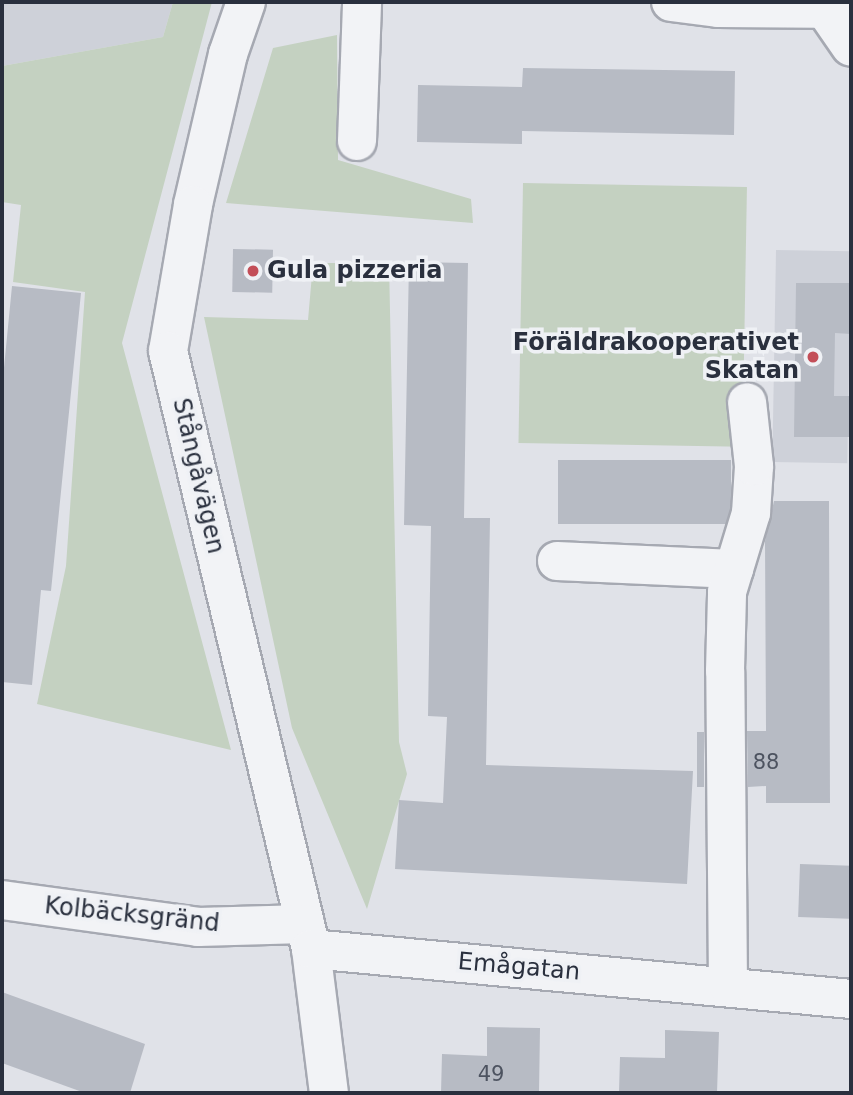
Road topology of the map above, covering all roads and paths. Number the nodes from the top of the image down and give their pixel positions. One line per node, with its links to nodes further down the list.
1 (246, 2): 11 (street, Stångåvägen)
2 (362, 2): 6 (street)
3 (671, 2): 4 (street)
4 (837, 8): 5 (street)
5 (851, 47)
6 (357, 141)
7 (747, 402): 9 (street)
8 (557, 561): 9 (street)
9 (734, 569): 12 (street)
10 (2, 900): 11 (street, Kolbäcksgränd)
11 (308, 936): 12 (street, Emågatan); 14 (street, Stångåvägen)
12 (728, 985): 13 (street, Emågatan)
13 (851, 999)
14 (329, 1093)

